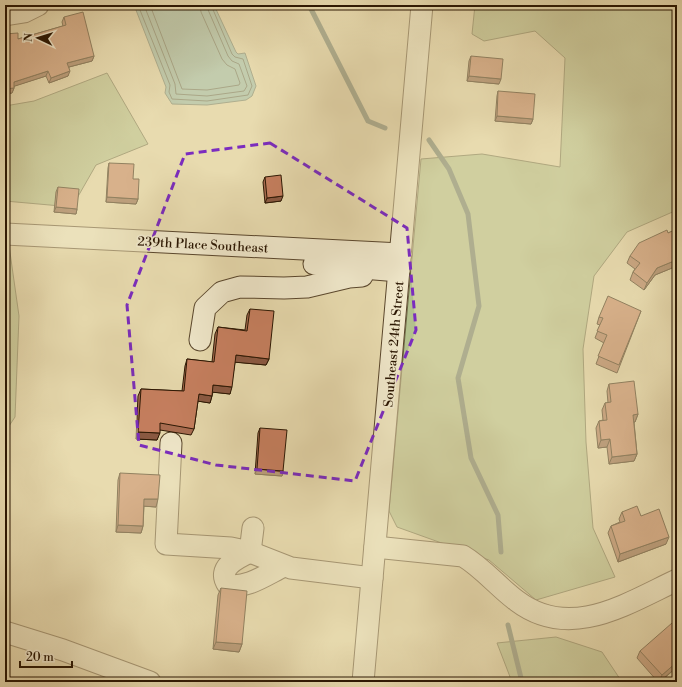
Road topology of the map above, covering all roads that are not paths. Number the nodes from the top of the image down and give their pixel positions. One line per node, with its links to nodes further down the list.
1 (38, 5): 3 (street)
2 (422, 5): 6 (street, Southeast 24th Street)
3 (5, 15)
4 (5, 234): 6 (street, 239th Place Southeast)
5 (5, 248): 6 (street)
6 (400, 268): 7 (street); 10 (street, Southeast 24th Street)
7 (200, 340)
8 (171, 443): 11 (street)
9 (253, 528): 11 (street)
10 (375, 547): 13 (street, Southeast 24th Street); 14 (street)
11 (250, 552): 12 (street); 12 (street)
12 (284, 566): 13 (street)
13 (372, 578): 17 (street, Southeast 24th Street)
14 (677, 580)
15 (5, 632): 16 (street)
16 (150, 682)
17 (363, 682)

